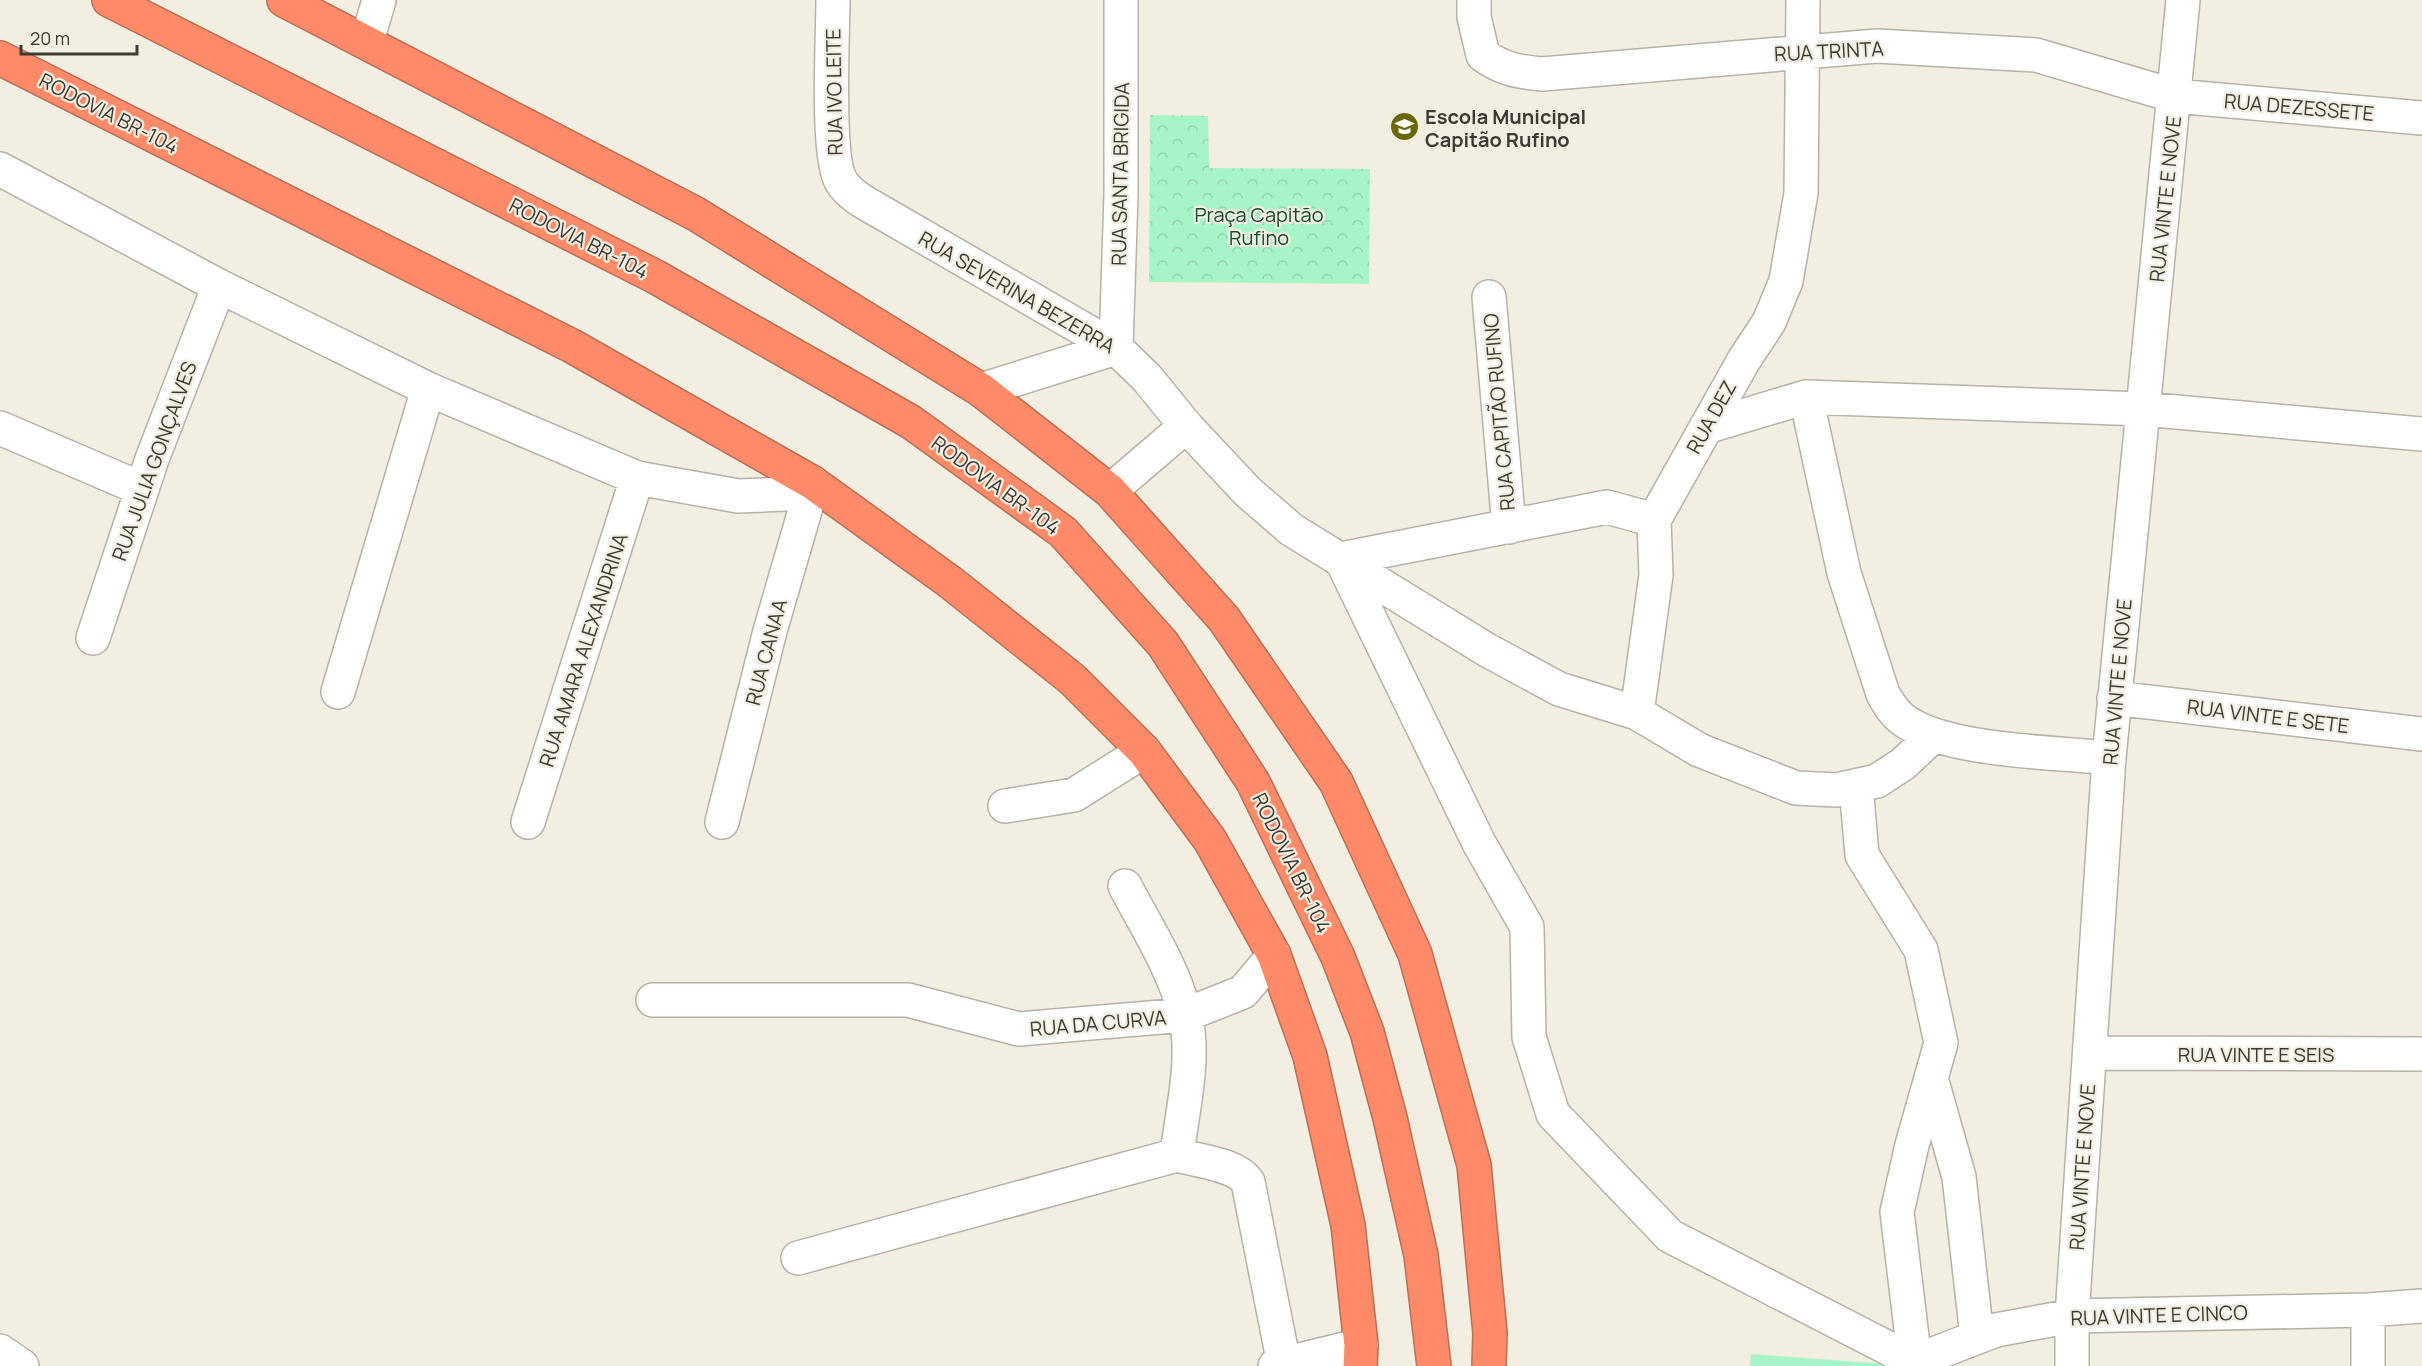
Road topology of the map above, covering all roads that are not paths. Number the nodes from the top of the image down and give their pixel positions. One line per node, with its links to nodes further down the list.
1 (109, 0): 64 (highway, RODOVIA BR-104)
2 (284, 0): 9 (highway)
3 (379, 0): 9 (street)
4 (833, 0): 15 (street, RUA IVO LEITE)
5 (1121, 0): 18 (street, RUA SANTA BRIGIDA)
6 (1474, 0): 10 (street, RUA TRINTA)
7 (1803, 0): 10 (street, RUA DEZ)
8 (2183, 0): 12 (street, RUA VINTE E NOVE)
9 (367, 41): 20 (highway)
10 (1802, 51): 12 (street, RUA TRINTA); 24 (street, RUA DEZ)
11 (0, 58): 28 (highway, RODOVIA BR-104)
12 (2175, 96): 13 (street, RUA DEZESSETE); 22 (street, RUA VINTE E NOVE)
13 (2422, 118)
14 (0, 169): 16 (street)
15 (841, 182): 18 (street, RUA SEVERINA BEZERRA)
16 (219, 286): 19 (street); 29 (street, RUA JULIA GONÇALVES)
17 (1490, 297): 32 (street, RUA CAPITÃO RUFINO)
18 (1116, 348): 20 (street); 23 (street, RUA SEVERINA BEZERRA)
19 (428, 389): 27 (street); 35 (street)
20 (981, 390): 30 (highway)
21 (1806, 397): 22 (street); 24 (street); 39 (street)
22 (2143, 409): 26 (street); 36 (street, RUA VINTE E NOVE)
23 (1186, 426): 30 (street); 33 (street, RUA SEVERINA BEZERRA)
24 (1706, 427): 31 (street, RUA DEZ)
25 (0, 428): 29 (street)
26 (2422, 434)
27 (637, 478): 28 (street); 44 (street, RUA AMARA ALEXANDRINA)
28 (813, 483): 40 (highway, RODOVIA BR-104); 45 (street, RUA CANAA)
29 (142, 489): 34 (street, RUA JULIA GONÇALVES)
30 (1110, 491): 65 (highway)
31 (1654, 520): 32 (street); 37 (street)
32 (1509, 527): 33 (street)
33 (1341, 559): 37 (street, RUA SEVERINA BEZERRA); 61 (street)
34 (93, 638)
35 (338, 692)
36 (2114, 698): 38 (street, RUA VINTE E SETE); 41 (street, RUA VINTE E NOVE)
37 (1637, 713): 42 (street, RUA SEVERINA BEZERRA)
38 (2422, 734)
39 (1934, 735): 41 (street); 42 (street, RUA SEVERINA BEZERRA)
40 (1144, 751): 43 (street); 47 (highway, RODOVIA BR-104)
41 (2109, 758): 50 (street, RUA VINTE E NOVE)
42 (1856, 786): 52 (street)
43 (1005, 807)
44 (528, 822)
45 (722, 822)
46 (1125, 886): 49 (street)
47 (1274, 955): 49 (street, RUA DA CURVA); 60 (highway, RODOVIA BR-104)
48 (653, 1000): 49 (street, RUA DA CURVA)
49 (1185, 1015): 53 (street)
50 (2090, 1053): 51 (street, RUA VINTE E SEIS); 57 (street, RUA VINTE E NOVE)
51 (2422, 1054)
52 (1931, 1078): 58 (street); 61 (street)
53 (1177, 1155): 54 (street); 62 (street)
54 (798, 1258)
55 (2422, 1306): 56 (street, RUA VINTE E CINCO)
56 (2368, 1310): 57 (street, RUA VINTE E CINCO); 67 (street)
57 (2072, 1316): 58 (street, RUA VINTE E CINCO); 66 (street, RUA VINTE E NOVE)
58 (1977, 1337): 61 (street, RUA VINTE E CINCO)
59 (0, 1352): 63 (street)
60 (1360, 1356): 62 (street)
61 (1909, 1364)
62 (1280, 1365)
63 (22, 1366)
64 (1434, 1366)
65 (1490, 1366)
66 (2072, 1366)
67 (2368, 1366)

